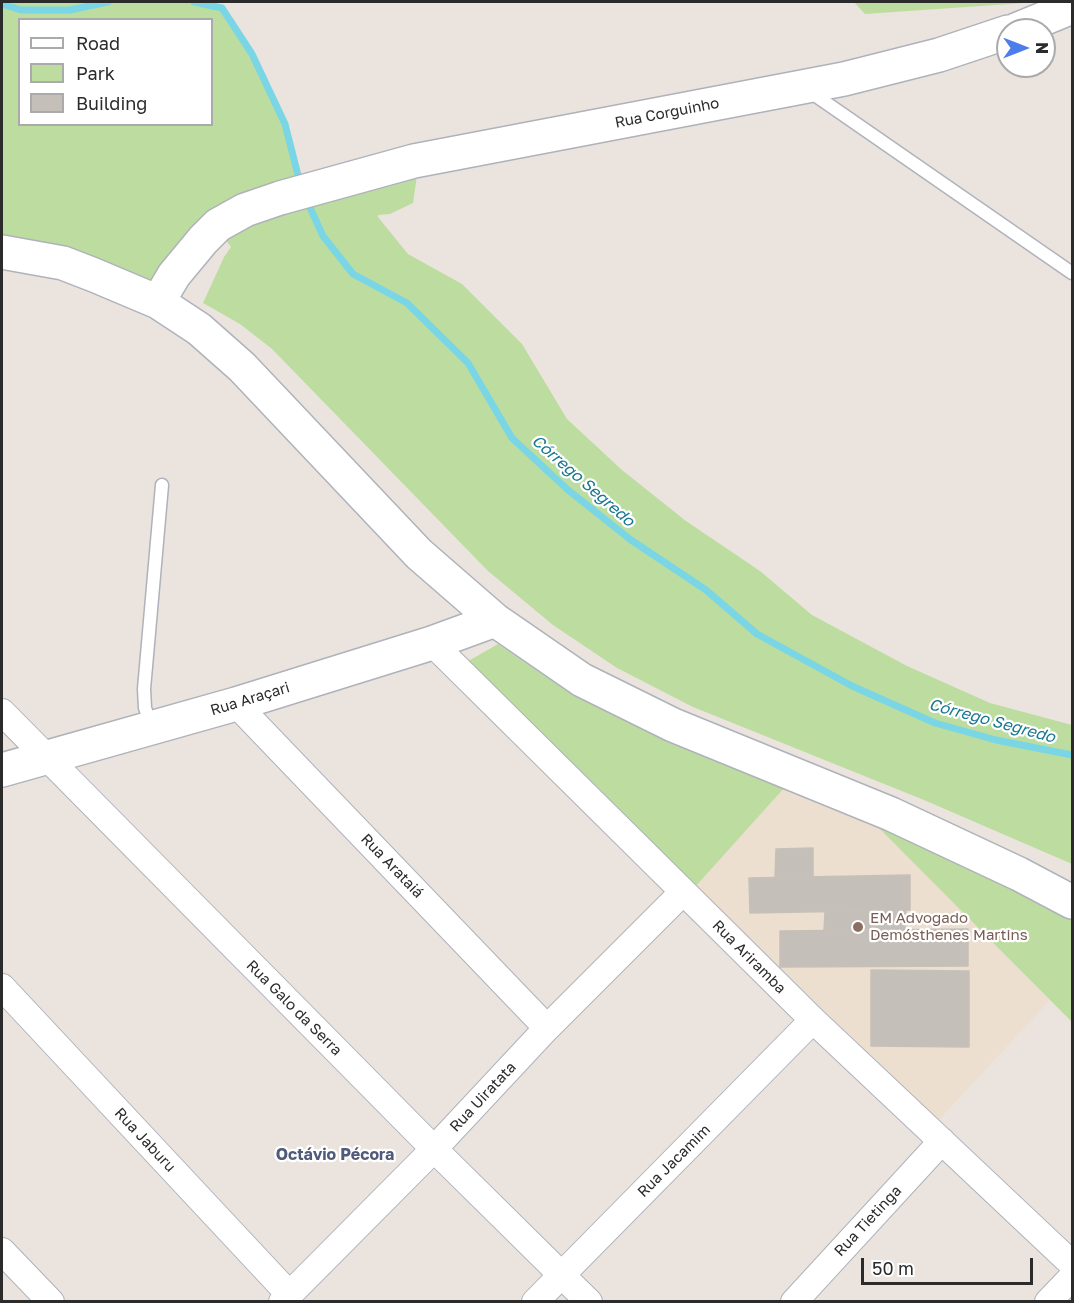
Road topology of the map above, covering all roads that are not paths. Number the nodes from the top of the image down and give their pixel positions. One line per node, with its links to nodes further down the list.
1 (1072, 7): 2 (street)
2 (1045, 18)
3 (996, 37): 4 (street, Rua Corguinho)
4 (802, 87): 6 (lane); 7 (street, Rua Corguinho)
5 (2, 252): 7 (street)
6 (1072, 273)
7 (158, 302): 9 (street)
8 (162, 485): 13 (lane)
9 (495, 620): 10 (street, Rua Araçari); 17 (street)
10 (432, 643): 11 (street, Rua Araçari); 16 (street, Rua Ariramba)
11 (236, 704): 13 (street, Rua Araçari); 20 (street, Rua Arataiá)
12 (2, 712): 14 (street, Rua Galo da Serra)
13 (152, 727): 14 (street, Rua Araçari)
14 (46, 756): 15 (street, Rua Araçari); 22 (street, Rua Galo da Serra)
15 (2, 770)
16 (683, 892): 19 (street, Rua Ariramba); 20 (street, Rua Uiratata)
17 (1072, 902)
18 (2, 987): 27 (street, Rua Jaburu)
19 (813, 1020): 21 (street, Rua Ariramba); 25 (street, Rua Jacamim)
20 (547, 1028): 22 (street, Rua Uiratata)
21 (942, 1141): 24 (street, Rua Ariramba); 31 (street, Rua Tietinga)
22 (434, 1149): 25 (street, Rua Galo da Serra); 27 (street, Rua Uiratata)
23 (2, 1251): 28 (street)
24 (1072, 1264)
25 (562, 1274): 29 (street, Rua Jacamim); 30 (street, Rua Galo da Serra)
26 (1072, 1276): 32 (street)
27 (286, 1298)
28 (51, 1302)
29 (535, 1302)
30 (589, 1302)
31 (794, 1302)
32 (1048, 1302)

